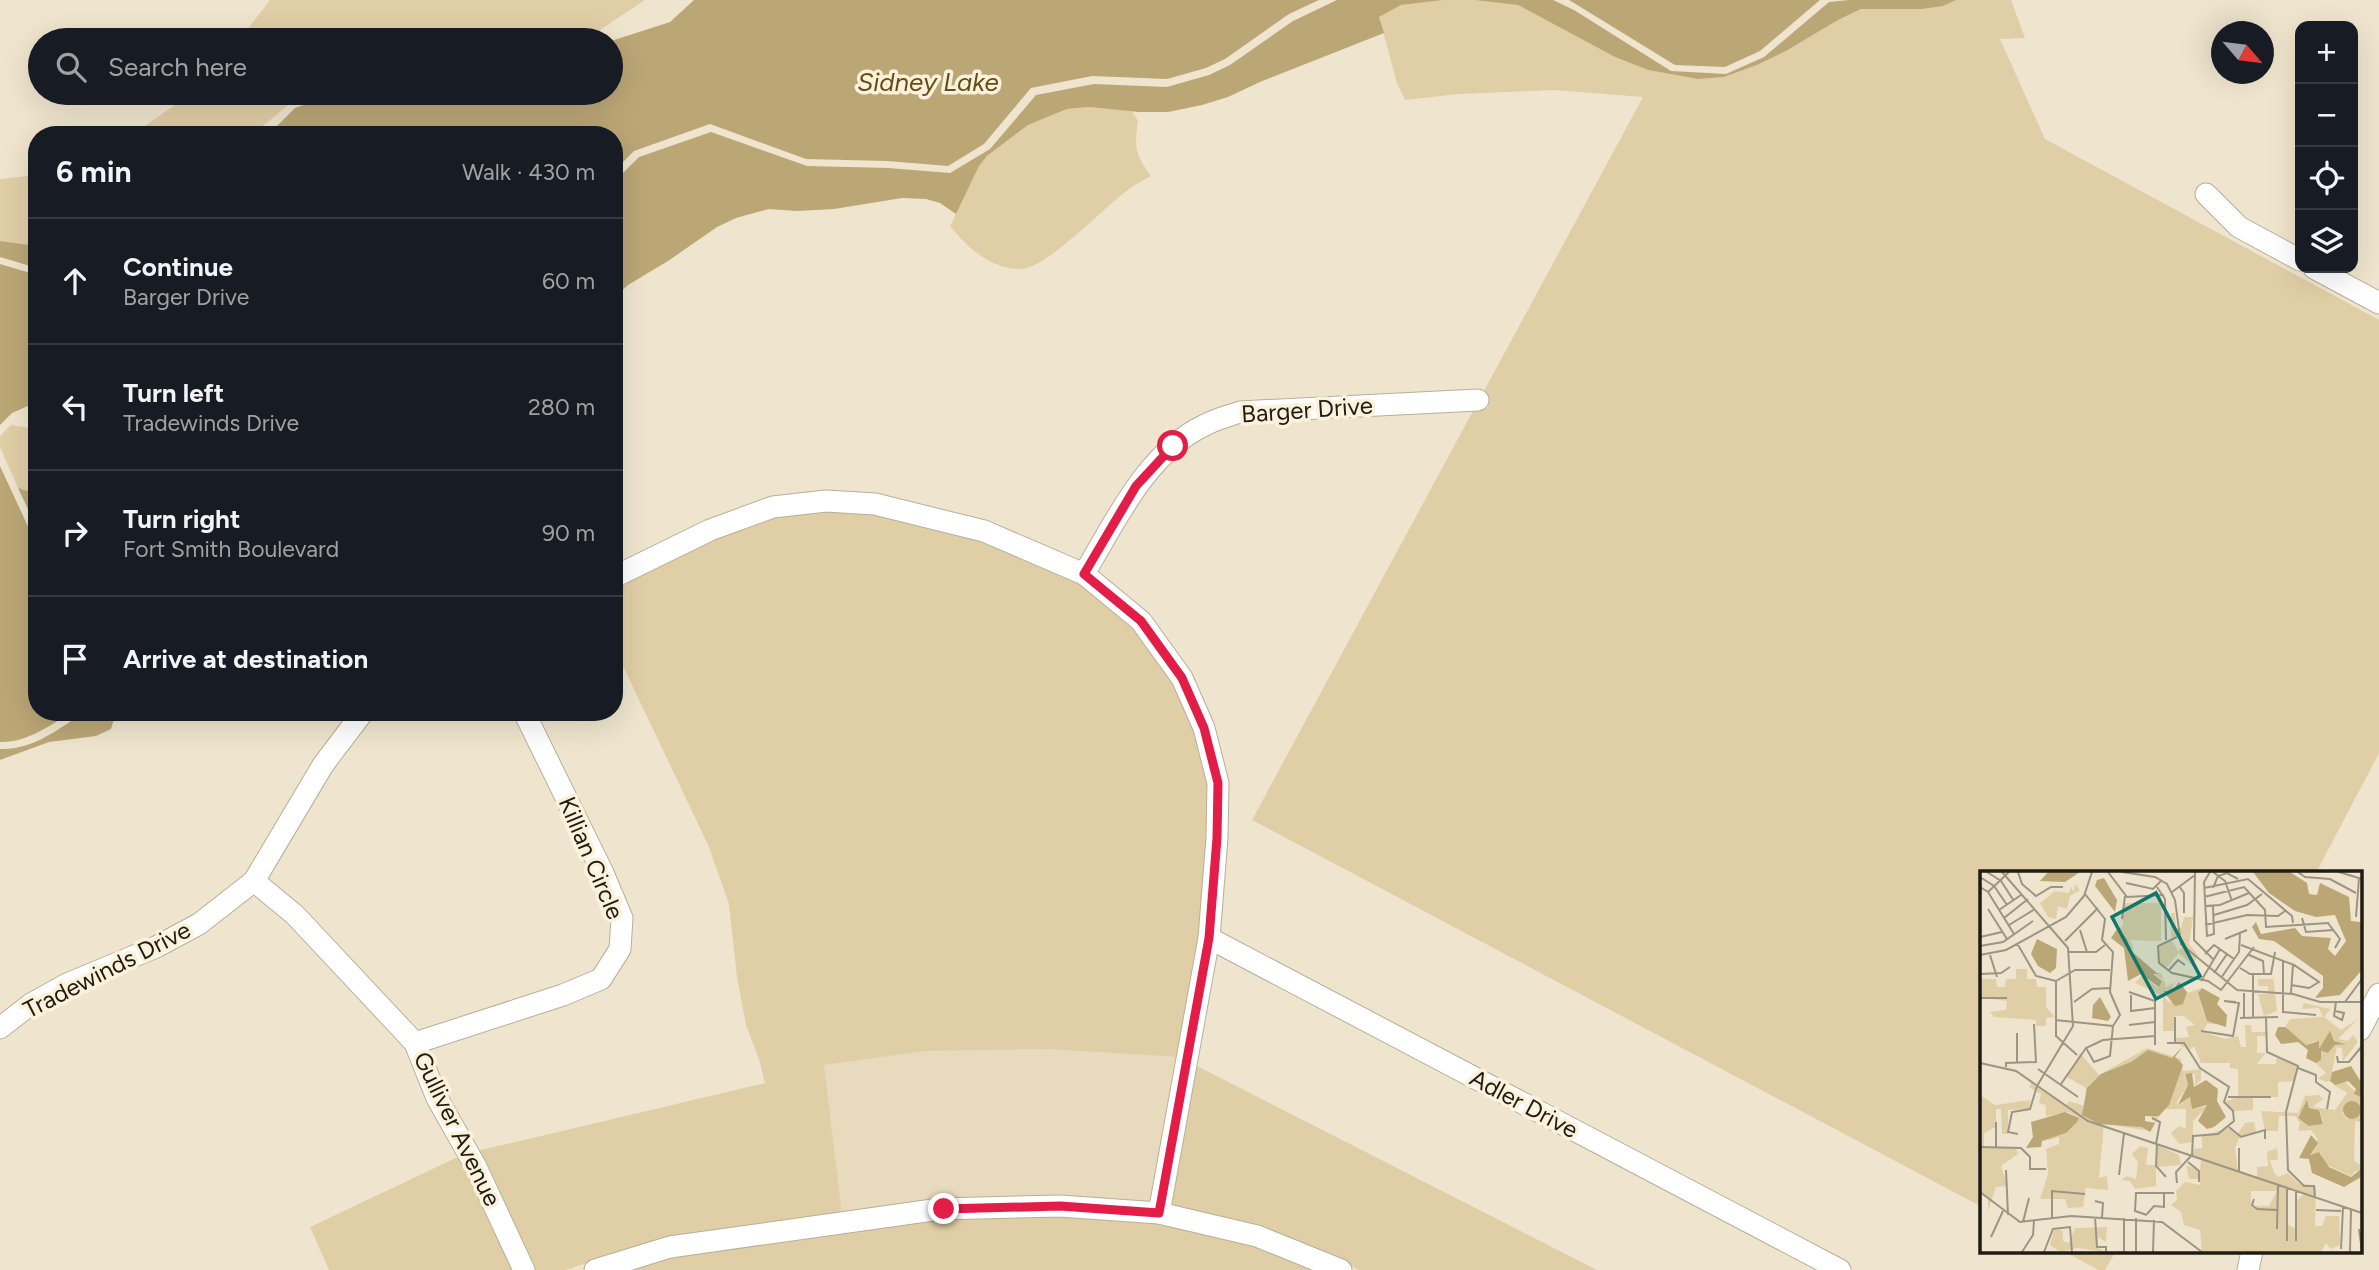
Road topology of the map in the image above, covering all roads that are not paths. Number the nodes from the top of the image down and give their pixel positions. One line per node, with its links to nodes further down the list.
1 (2206, 194): 2 (street)
2 (2295, 257)
3 (2323, 273): 4 (street)
4 (2379, 303)
5 (1478, 400): 7 (street, Barger Drive)
6 (623, 573): 7 (street)
7 (1084, 574): 11 (street)
8 (356, 721): 10 (street, Tradewinds Drive)
9 (528, 721): 15 (street, Killian Circle)
10 (254, 881): 14 (street, Tradewinds Drive); 15 (street, Gulliver Avenue)
11 (1209, 938): 16 (street); 18 (street, Adler Drive)
12 (2379, 994): 13 (street)
13 (2362, 1026)
14 (0, 1028)
15 (415, 1044): 19 (street, Gulliver Avenue)
16 (1159, 1213): 20 (street); 21 (street)
17 (2252, 1252): 23 (street)
18 (1812, 1264): 22 (street, Adler Drive)
19 (524, 1270)
20 (594, 1270)
21 (1340, 1270)
22 (1840, 1270)
23 (2248, 1270)

